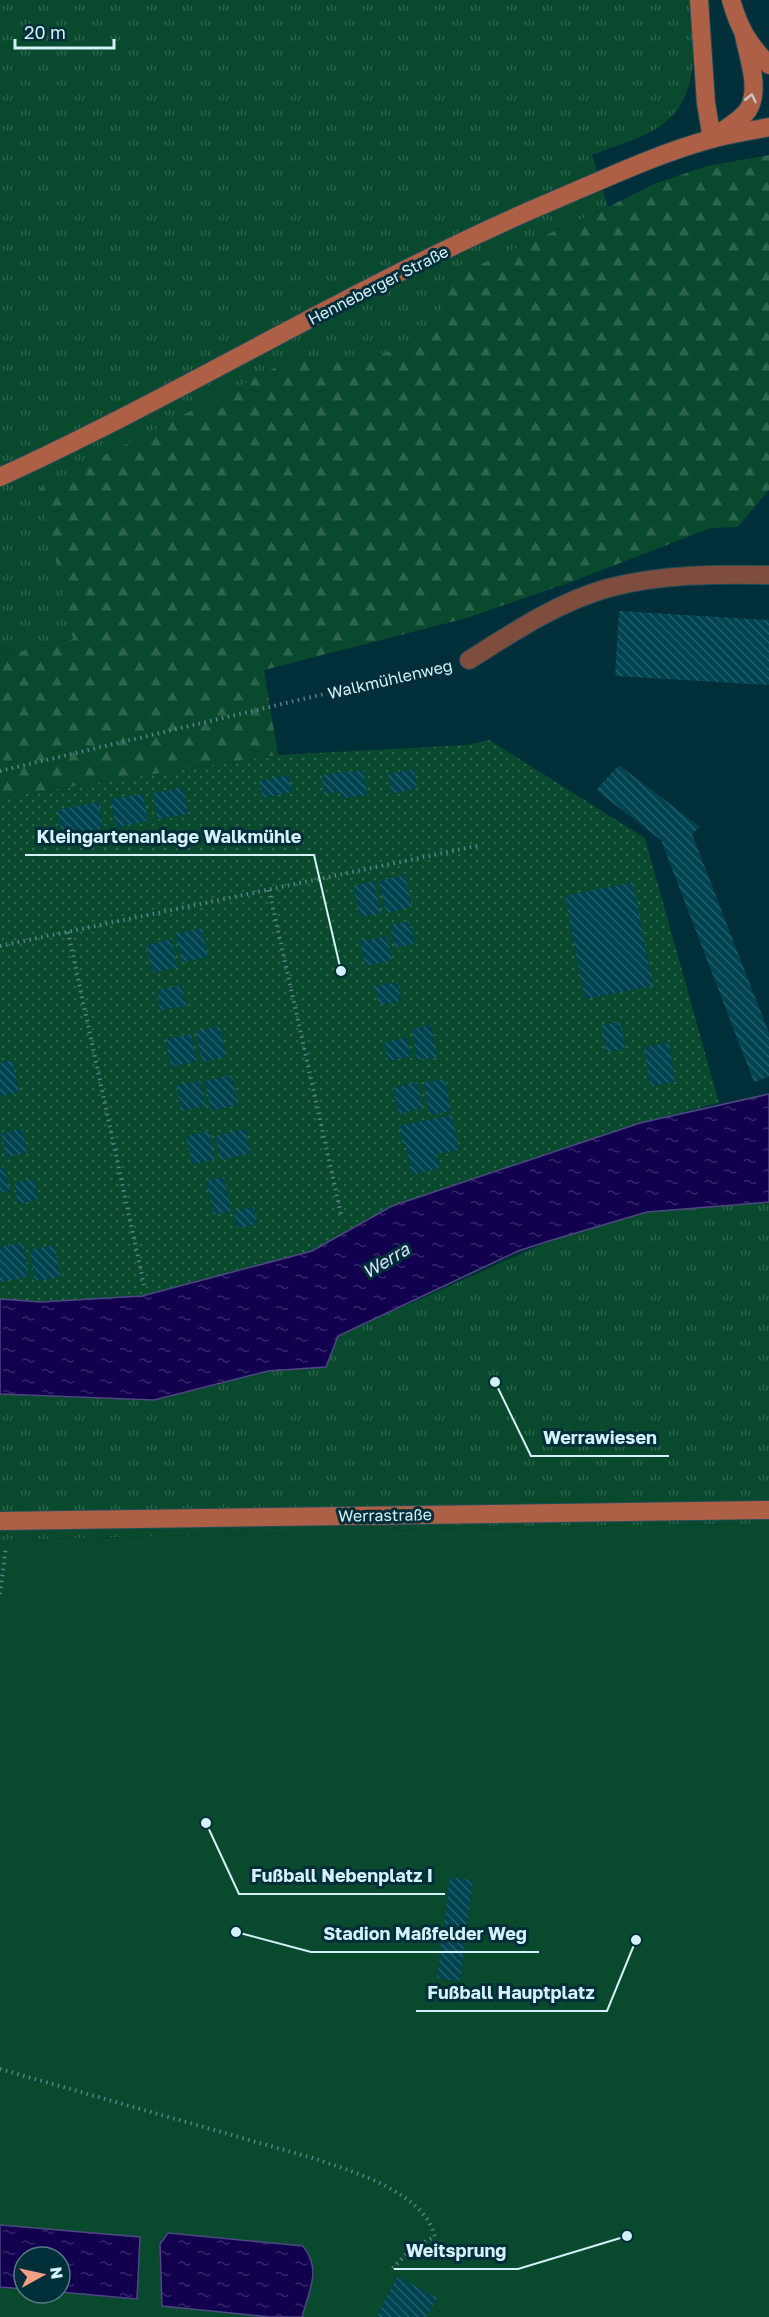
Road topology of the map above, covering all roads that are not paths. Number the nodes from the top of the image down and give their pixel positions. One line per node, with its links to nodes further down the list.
1 (699, 0): 6 (main road)
2 (731, 0): 3 (main road)
3 (744, 35): 4 (main road); 6 (main road, one-way to 3)
4 (769, 65)
5 (769, 127): 6 (main road, Henneberger Straße)
6 (712, 139): 7 (main road, Henneberger Straße)
7 (0, 477)
8 (769, 575): 9 (street, Walkmühlenweg)
9 (469, 660)
10 (769, 1510): 11 (main road, Werrastraße)
11 (1, 1521)

